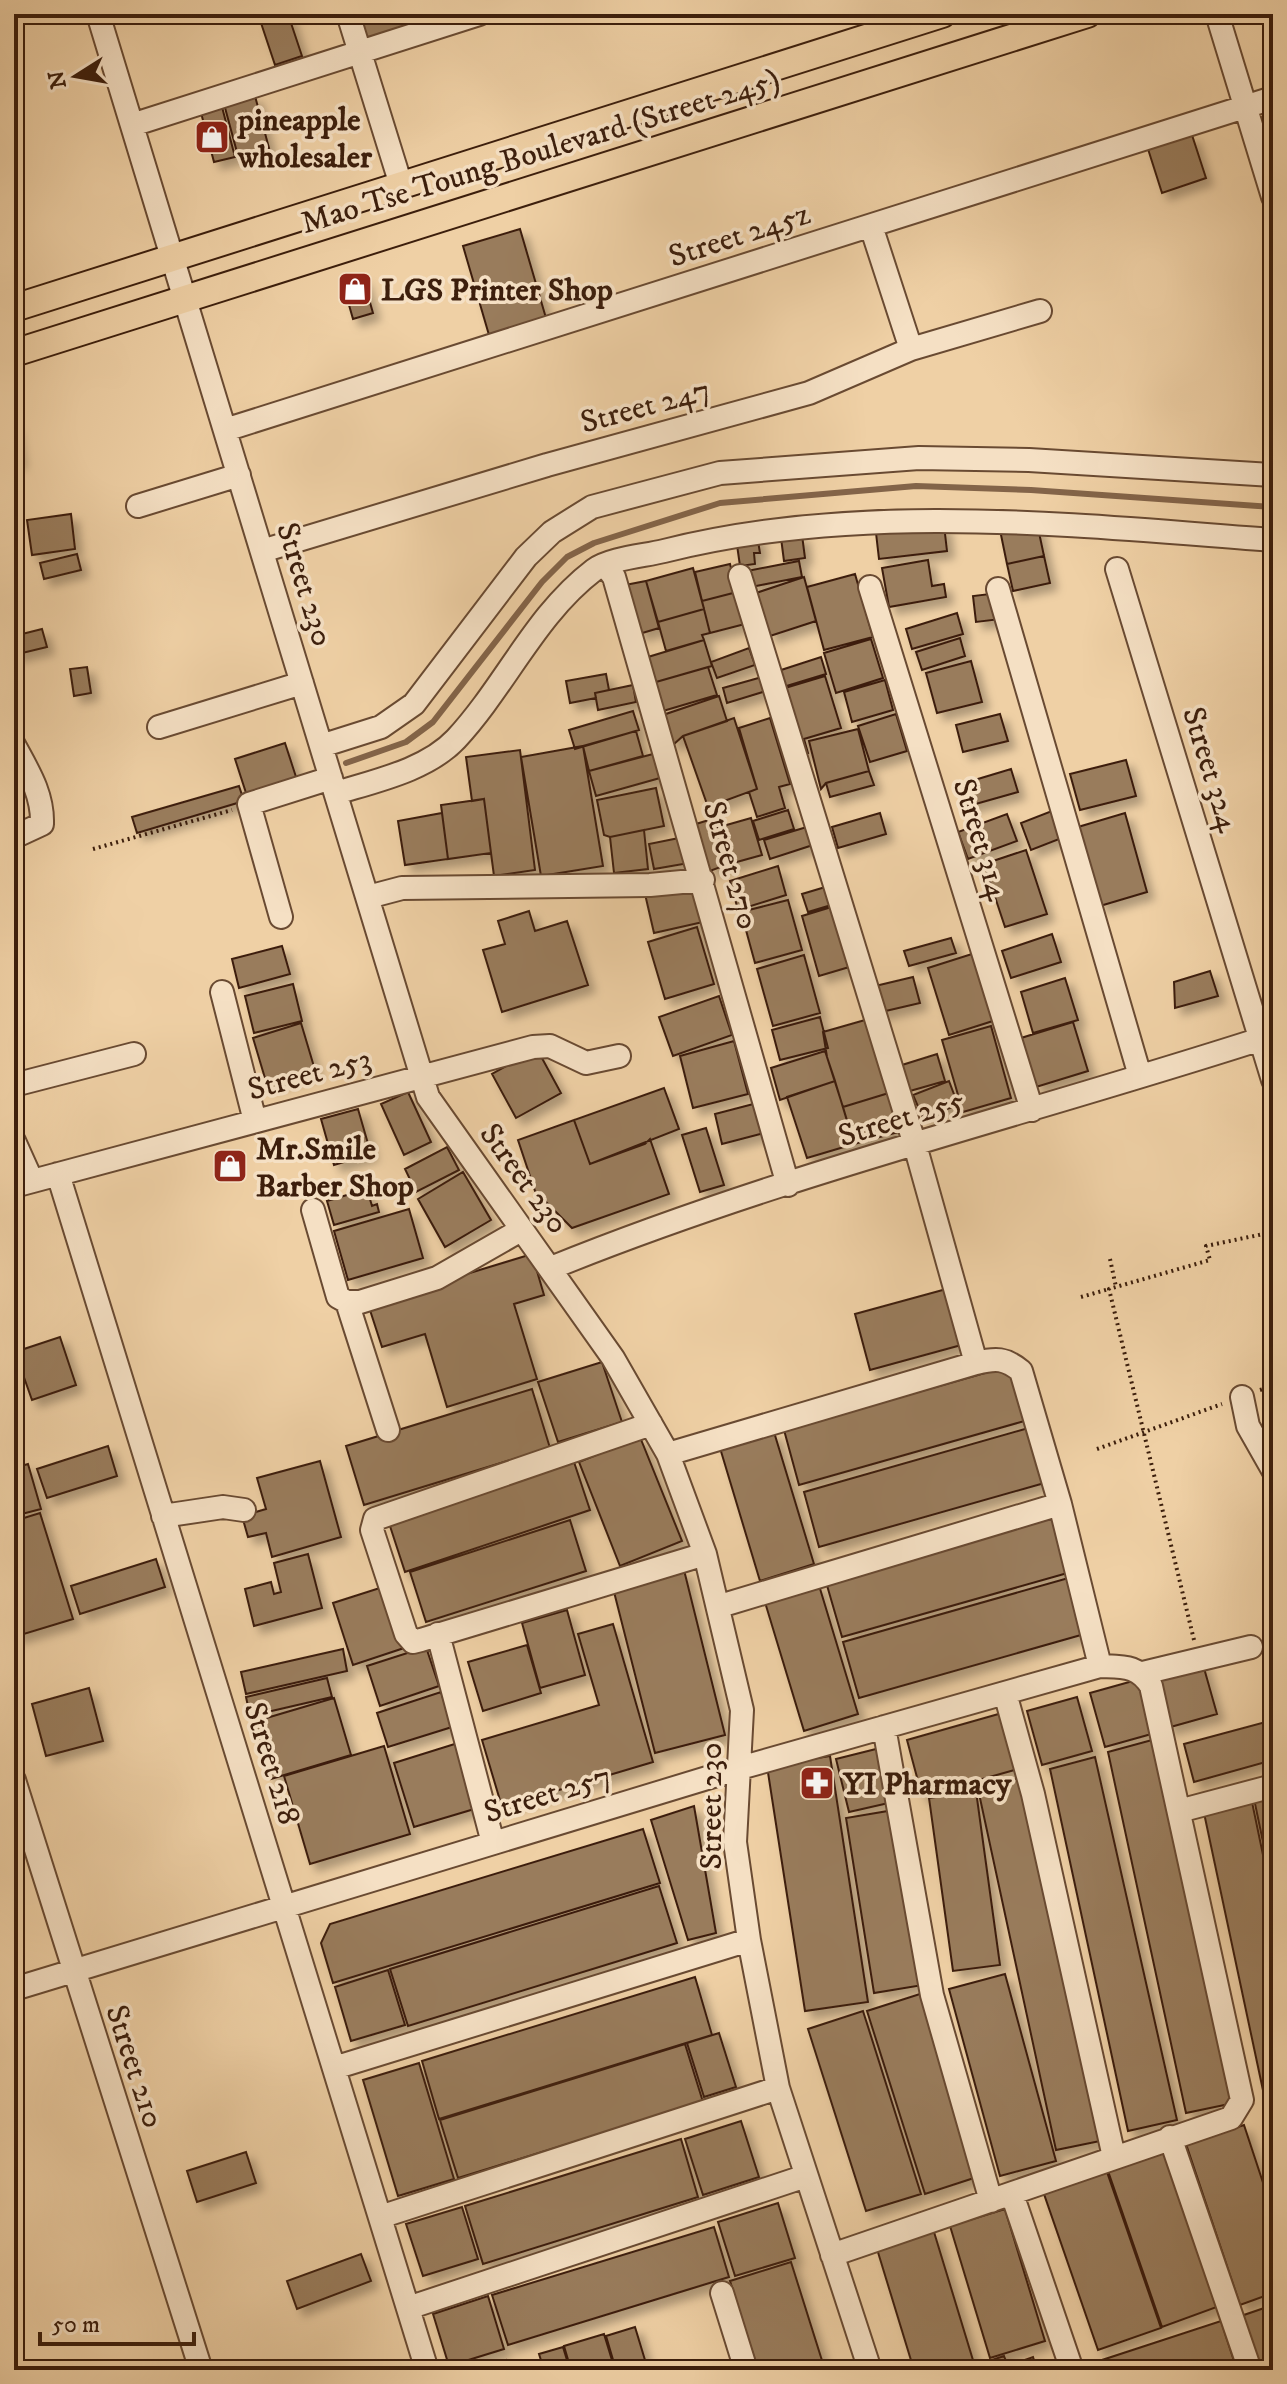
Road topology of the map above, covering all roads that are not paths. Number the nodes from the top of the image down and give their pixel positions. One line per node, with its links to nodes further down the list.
1 (98, 14): 10 (street, Street 230)
2 (348, 14): 7 (street)
3 (479, 14): 7 (street)
4 (942, 14): 11 (main road, Mao Tse Toung Boulevard (Street 245))
5 (1087, 14): 15 (main road, Mao Tse Toung Boulevard (Street 245))
6 (1217, 14): 9 (street)
7 (360, 52): 10 (street); 11 (street)
8 (1273, 98): 9 (street, Street 245z)
9 (1245, 107): 12 (street); 13 (street, Street 245z)
10 (132, 125): 14 (street, Street 230)
11 (401, 185): 14 (main road, Mao Tse Toung Boulevard (Street 245))
12 (1273, 197)
13 (871, 226): 18 (street); 20 (street, Street 245z)
14 (173, 258): 15 (street, Street 230); 16 (main road, Mao Tse Toung Boulevard (Street 245))
15 (185, 298): 19 (main road, Mao Tse Toung Boulevard (Street 245)); 20 (street, Street 230)
16 (14, 308)
17 (1040, 311): 18 (street, Street 247)
18 (911, 349): 25 (street, Street 247)
19 (14, 353)
20 (225, 430): 21 (street, Street 230)
21 (239, 475): 23 (street); 25 (street, Street 230)
22 (1273, 475): 34 (street)
23 (138, 506)
24 (1273, 540): 26 (street)
25 (262, 551): 31 (street, Street 230)
26 (606, 566): 35 (street); 37 (street, Street 270)
27 (1117, 569): 41 (street, Street 324)
28 (740, 576): 51 (street)
29 (870, 587): 48 (street, Street 314)
30 (998, 589): 45 (street)
31 (302, 683): 32 (street); 34 (street, Street 230)
32 (159, 727)
33 (14, 745): 36 (street)
34 (321, 746): 35 (street, Street 230)
35 (333, 785): 38 (street, Street 230); 39 (street)
36 (14, 837)
37 (703, 880): 38 (street); 54 (street, Street 270)
38 (368, 897): 44 (street, Street 230)
39 (281, 917)
40 (222, 992): 49 (street)
41 (1267, 1037): 45 (street, Street 255); 46 (street, Street 324)
42 (134, 1054): 47 (street)
43 (619, 1056): 44 (street, Street 253)
44 (421, 1075): 49 (street, Street 253); 56 (street, Street 230)
45 (1140, 1076): 48 (street, Street 255)
46 (1273, 1080)
47 (14, 1085)
48 (1032, 1110): 51 (street, Street 255)
49 (255, 1121): 52 (street, Street 253)
50 (14, 1141): 53 (street)
51 (915, 1145): 54 (street, Street 255); 59 (street)
52 (58, 1174): 53 (street, Street 253); 67 (street, Street 218)
53 (23, 1183)
54 (788, 1185): 57 (street, Street 255)
55 (313, 1210): 58 (street)
56 (521, 1230): 57 (street, Street 230); 58 (street)
57 (551, 1268): 61 (street, Street 230)
58 (347, 1302): 62 (street)
59 (976, 1363): 63 (street); 65 (street)
60 (1242, 1397): 64 (street)
61 (651, 1424): 63 (street, Street 230); 70 (street)
62 (388, 1430)
63 (668, 1454): 68 (street, Street 230)
64 (1273, 1470)
65 (1060, 1504): 69 (street); 72 (street)
66 (244, 1510): 67 (street)
67 (163, 1516): 81 (street, Street 218)
68 (705, 1554): 69 (street, Street 230); 70 (street)
69 (720, 1606): 76 (street, Street 230)
70 (438, 1634): 80 (street)
71 (1251, 1647): 73 (street)
72 (1100, 1666): 73 (street); 74 (street, Street 257)
73 (1143, 1673): 79 (street)
74 (1005, 1693): 75 (street, Street 257); 88 (street)
75 (884, 1727): 76 (street, Street 257); 91 (street)
76 (740, 1768): 80 (street, Street 257); 82 (street, Street 230)
77 (14, 1780): 83 (street, Street 210)
78 (1273, 1786): 79 (street)
79 (1179, 1811): 87 (street)
80 (493, 1843): 81 (street, Street 257)
81 (284, 1906): 83 (street, Street 257); 85 (street, Street 218)
82 (749, 1940): 85 (street); 86 (street, Street 230)
83 (72, 1971): 84 (street, Street 257); 96 (street, Street 210)
84 (14, 1989)
85 (334, 2068): 92 (street, Street 218)
86 (778, 2088): 89 (street, Street 230); 92 (street)
87 (1170, 2137): 88 (street); 101 (street)
88 (1114, 2157): 90 (street)
89 (806, 2176): 93 (street, Street 230); 95 (street)
90 (1012, 2194): 91 (street); 100 (street)
91 (991, 2201): 93 (street)
92 (380, 2217): 95 (street, Street 218)
93 (832, 2255): 99 (street, Street 230)
94 (722, 2293): 98 (street)
95 (408, 2308): 97 (street, Street 218)
96 (201, 2370)
97 (427, 2370)
98 (746, 2370)
99 (870, 2370)
100 (1072, 2370)
101 (1250, 2370)

